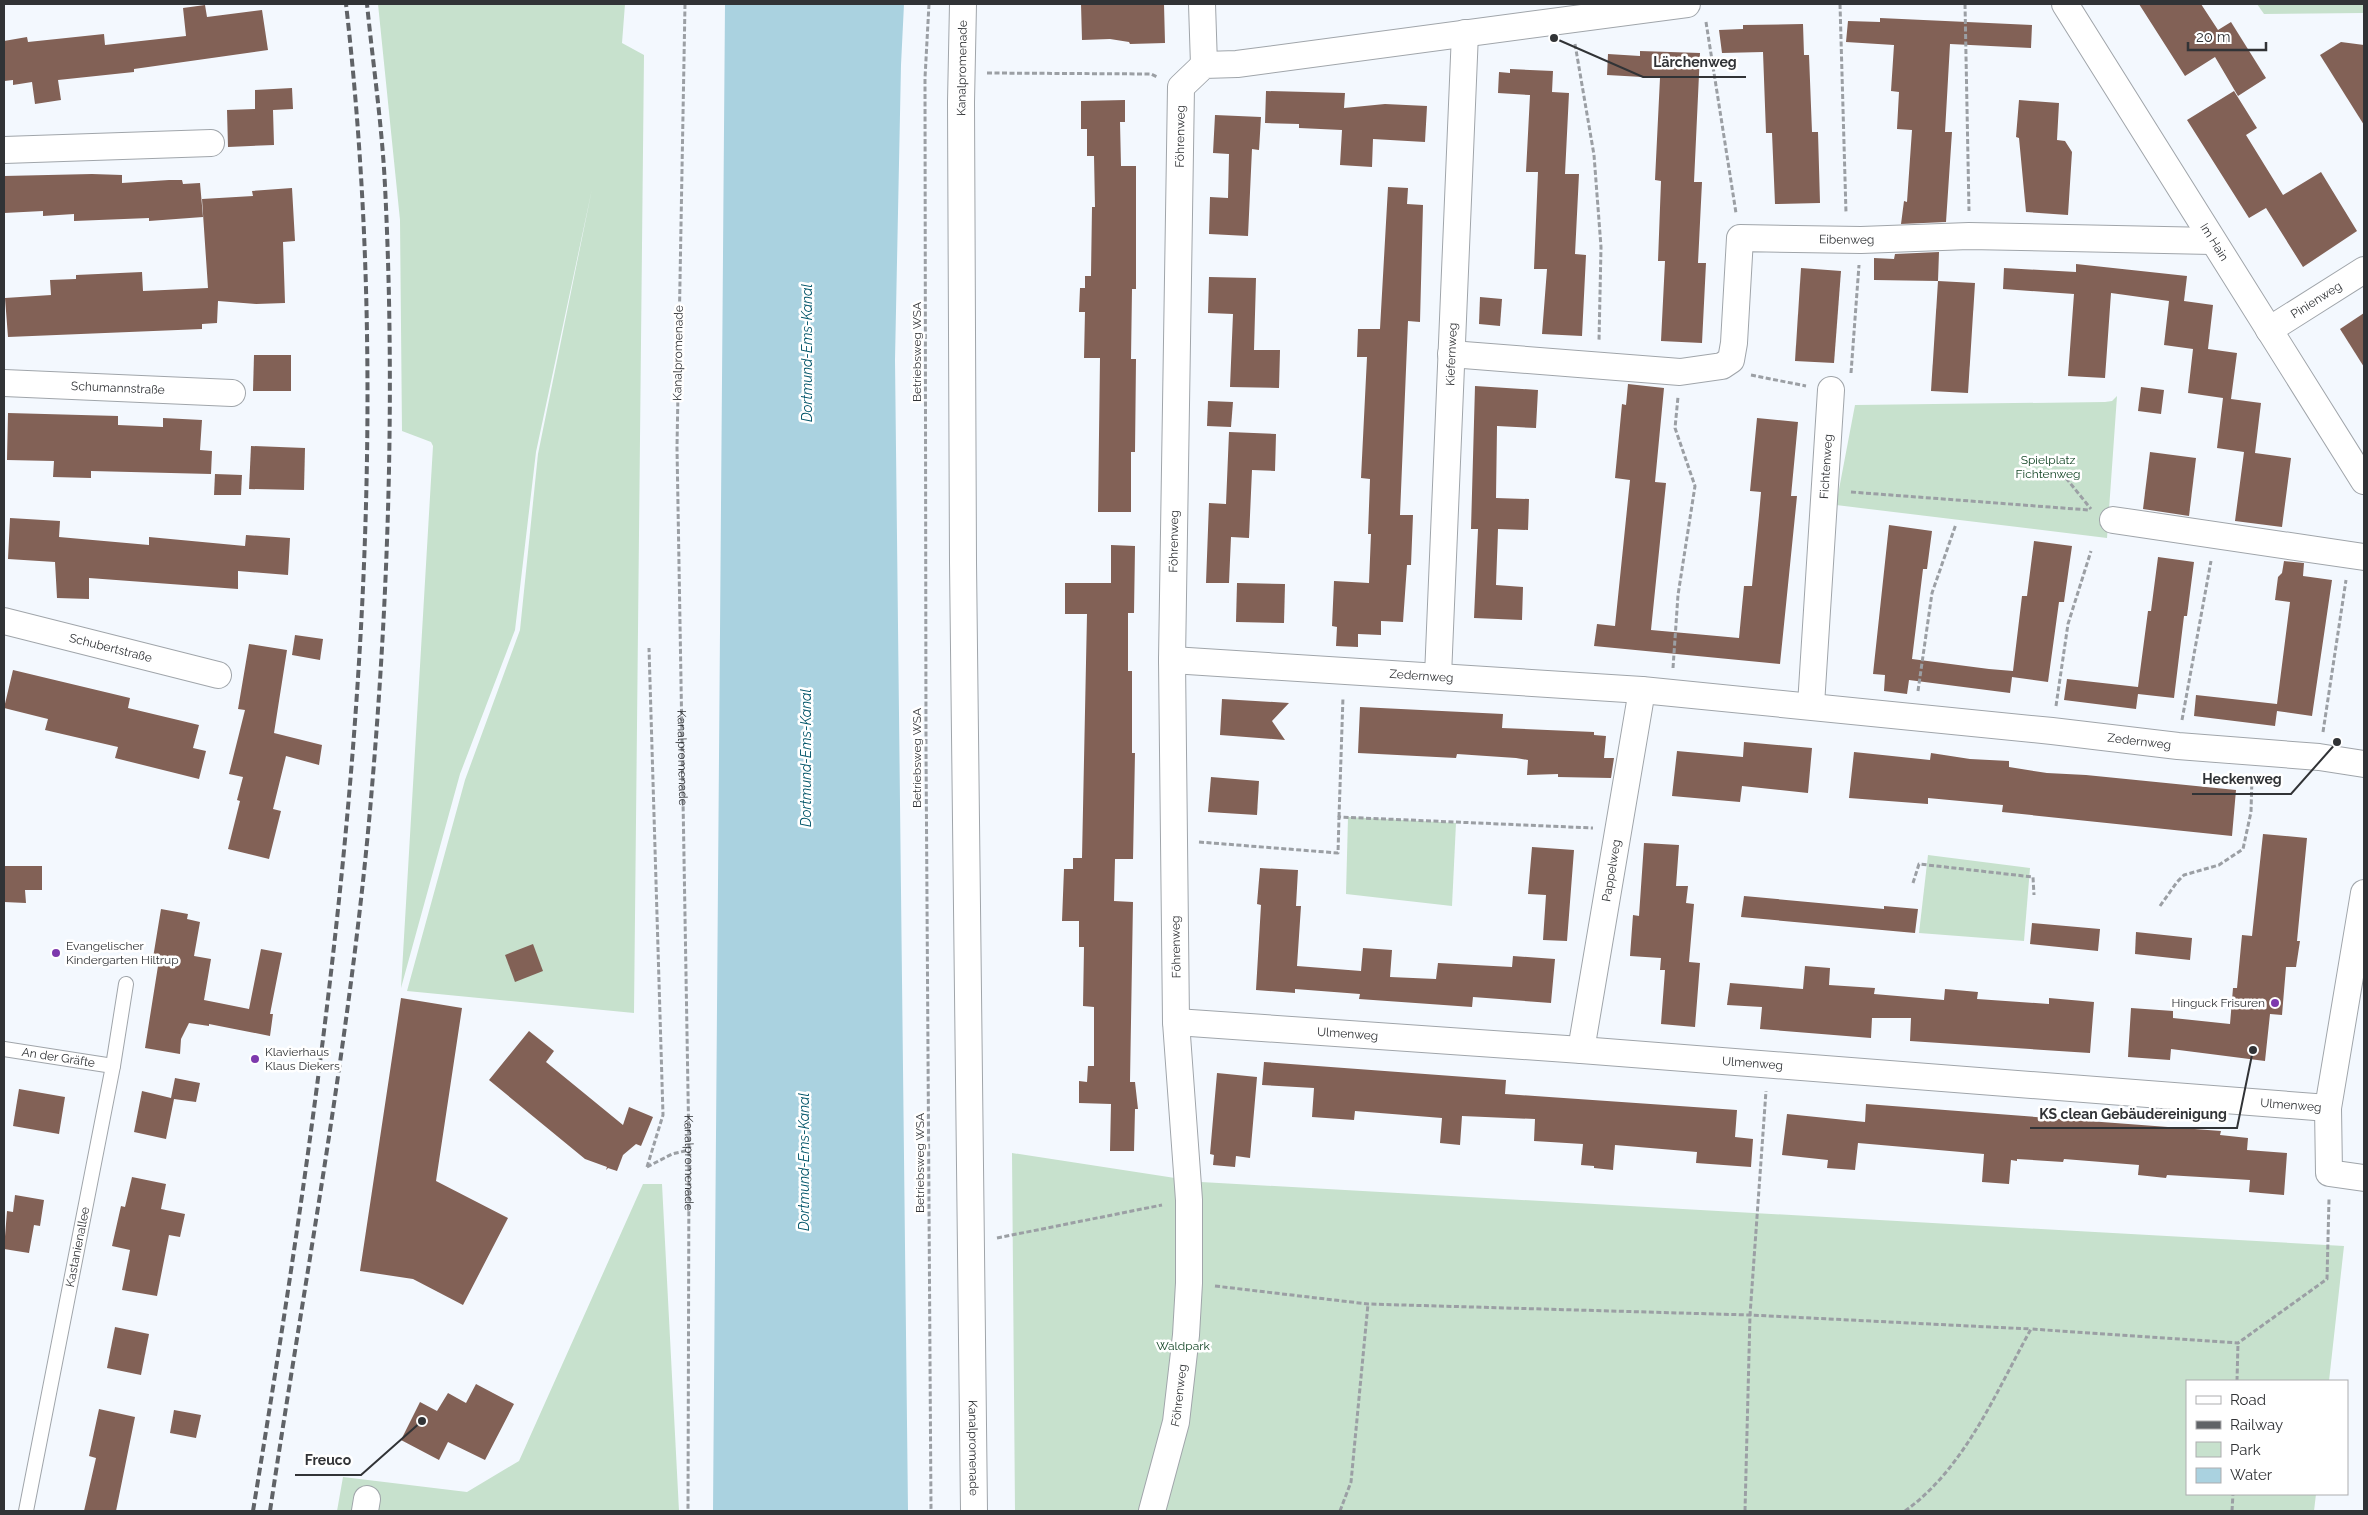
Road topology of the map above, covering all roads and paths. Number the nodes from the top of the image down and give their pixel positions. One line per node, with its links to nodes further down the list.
1 (685, 4): 67 (path, Kanalpromenade)
2 (929, 4): 81 (path, Betriebsweg WSA)
3 (963, 4): 71 (street, Kanalpromenade)
4 (1202, 4): 12 (street)
5 (1840, 4): 19 (path)
6 (1965, 4): 17 (path)
7 (2065, 4): 20 (street, Im Hain)
8 (1696, 9): 10 (street); 18 (path)
9 (1519, 14): 10 (street); 11 (street)
10 (1571, 19): 24 (path)
11 (1465, 33): 12 (street); 23 (street, Kiefernweg)
12 (1204, 66): 14 (street)
13 (1010, 73): 14 (path)
14 (1181, 86): 40 (street, Föhrenweg)
15 (211, 142): 16 (street)
16 (4, 150)
17 (1969, 236): 19 (street, Eibenweg); 20 (street, Eibenweg)
18 (1740, 238): 19 (street, Eibenweg); 25 (street)
19 (1854, 240): 28 (path)
20 (2212, 240): 22 (street, Im Hain)
21 (2364, 270): 22 (street, Pinienweg)
22 (2269, 330): 31 (street, Im Hain)
23 (1451, 354): 24 (street); 43 (street, Kiefernweg)
24 (1599, 365): 26 (street)
25 (1722, 366): 26 (street); 28 (path)
26 (1680, 372): 45 (path)
27 (4, 383): 29 (street, Schumannstraße)
28 (1831, 390): 32 (street, Fichtenweg)
29 (232, 393)
30 (2066, 478): 33 (path)
31 (2364, 481)
32 (1825, 490): 33 (path); 46 (street, Fichtenweg)
33 (2102, 515): 35 (street)
34 (1956, 524): 47 (path)
35 (2215, 536): 37 (street); 49 (path)
36 (2091, 551): 48 (path)
37 (2357, 556): 51 (path)
38 (4, 622): 42 (street, Schubertstraße)
39 (649, 648): 67 (path)
40 (1172, 660): 41 (street, Zedernweg); 55 (street, Föhrenweg)
41 (1344, 670): 43 (street, Zedernweg); 53 (path)
42 (218, 675)
43 (1438, 676): 44 (street, Zedernweg)
44 (1642, 690): 45 (street, Zedernweg); 54 (street, Pappelweg)
45 (1671, 692): 46 (street, Zedernweg)
46 (1811, 705): 47 (street, Zedernweg)
47 (1914, 718): 48 (street, Zedernweg)
48 (2052, 730): 49 (street, Zedernweg)
49 (2178, 746): 50 (street, Zedernweg)
50 (2248, 751): 51 (street, Zedernweg); 59 (path)
51 (2319, 757): 52 (street, Zedernweg)
52 (2364, 764)
53 (1339, 817): 54 (path); 55 (path)
54 (1618, 830): 63 (street, Pappelweg)
55 (1174, 840): 61 (street, Föhrenweg)
56 (1913, 883): 58 (path)
57 (2364, 893): 66 (street)
58 (2034, 895)
59 (2160, 906)
60 (126, 984): 65 (lane, Kastanienallee)
61 (1176, 1022): 63 (street, Ulmenweg); 70 (street, Föhrenweg)
62 (4, 1049): 65 (lane, An der Gräfte)
63 (1581, 1050): 64 (street, Ulmenweg)
64 (1768, 1065): 66 (street, Ulmenweg); 74 (path)
65 (113, 1066): 79 (lane, Kastanienallee)
66 (2328, 1108): 68 (street)
67 (689, 1150): 80 (path, Kanalpromenade)
68 (2330, 1174): 69 (street); 76 (path)
69 (2364, 1178)
70 (1189, 1200): 71 (path); 72 (street, Föhrenweg)
71 (971, 1238): 82 (street, Kanalpromenade)
72 (1189, 1283): 73 (path); 83 (street, Föhrenweg)
73 (1368, 1304): 74 (path); 84 (path)
74 (1750, 1315): 75 (path); 85 (path)
75 (2031, 1329): 76 (path); 86 (path)
76 (2238, 1343): 77 (path)
77 (2237, 1380)
78 (2233, 1495): 87 (path)
79 (26, 1511)
80 (688, 1511)
81 (931, 1511)
82 (974, 1511)
83 (1152, 1511)
84 (1340, 1511)
85 (1745, 1511)
86 (1905, 1511)
87 (2232, 1511)

